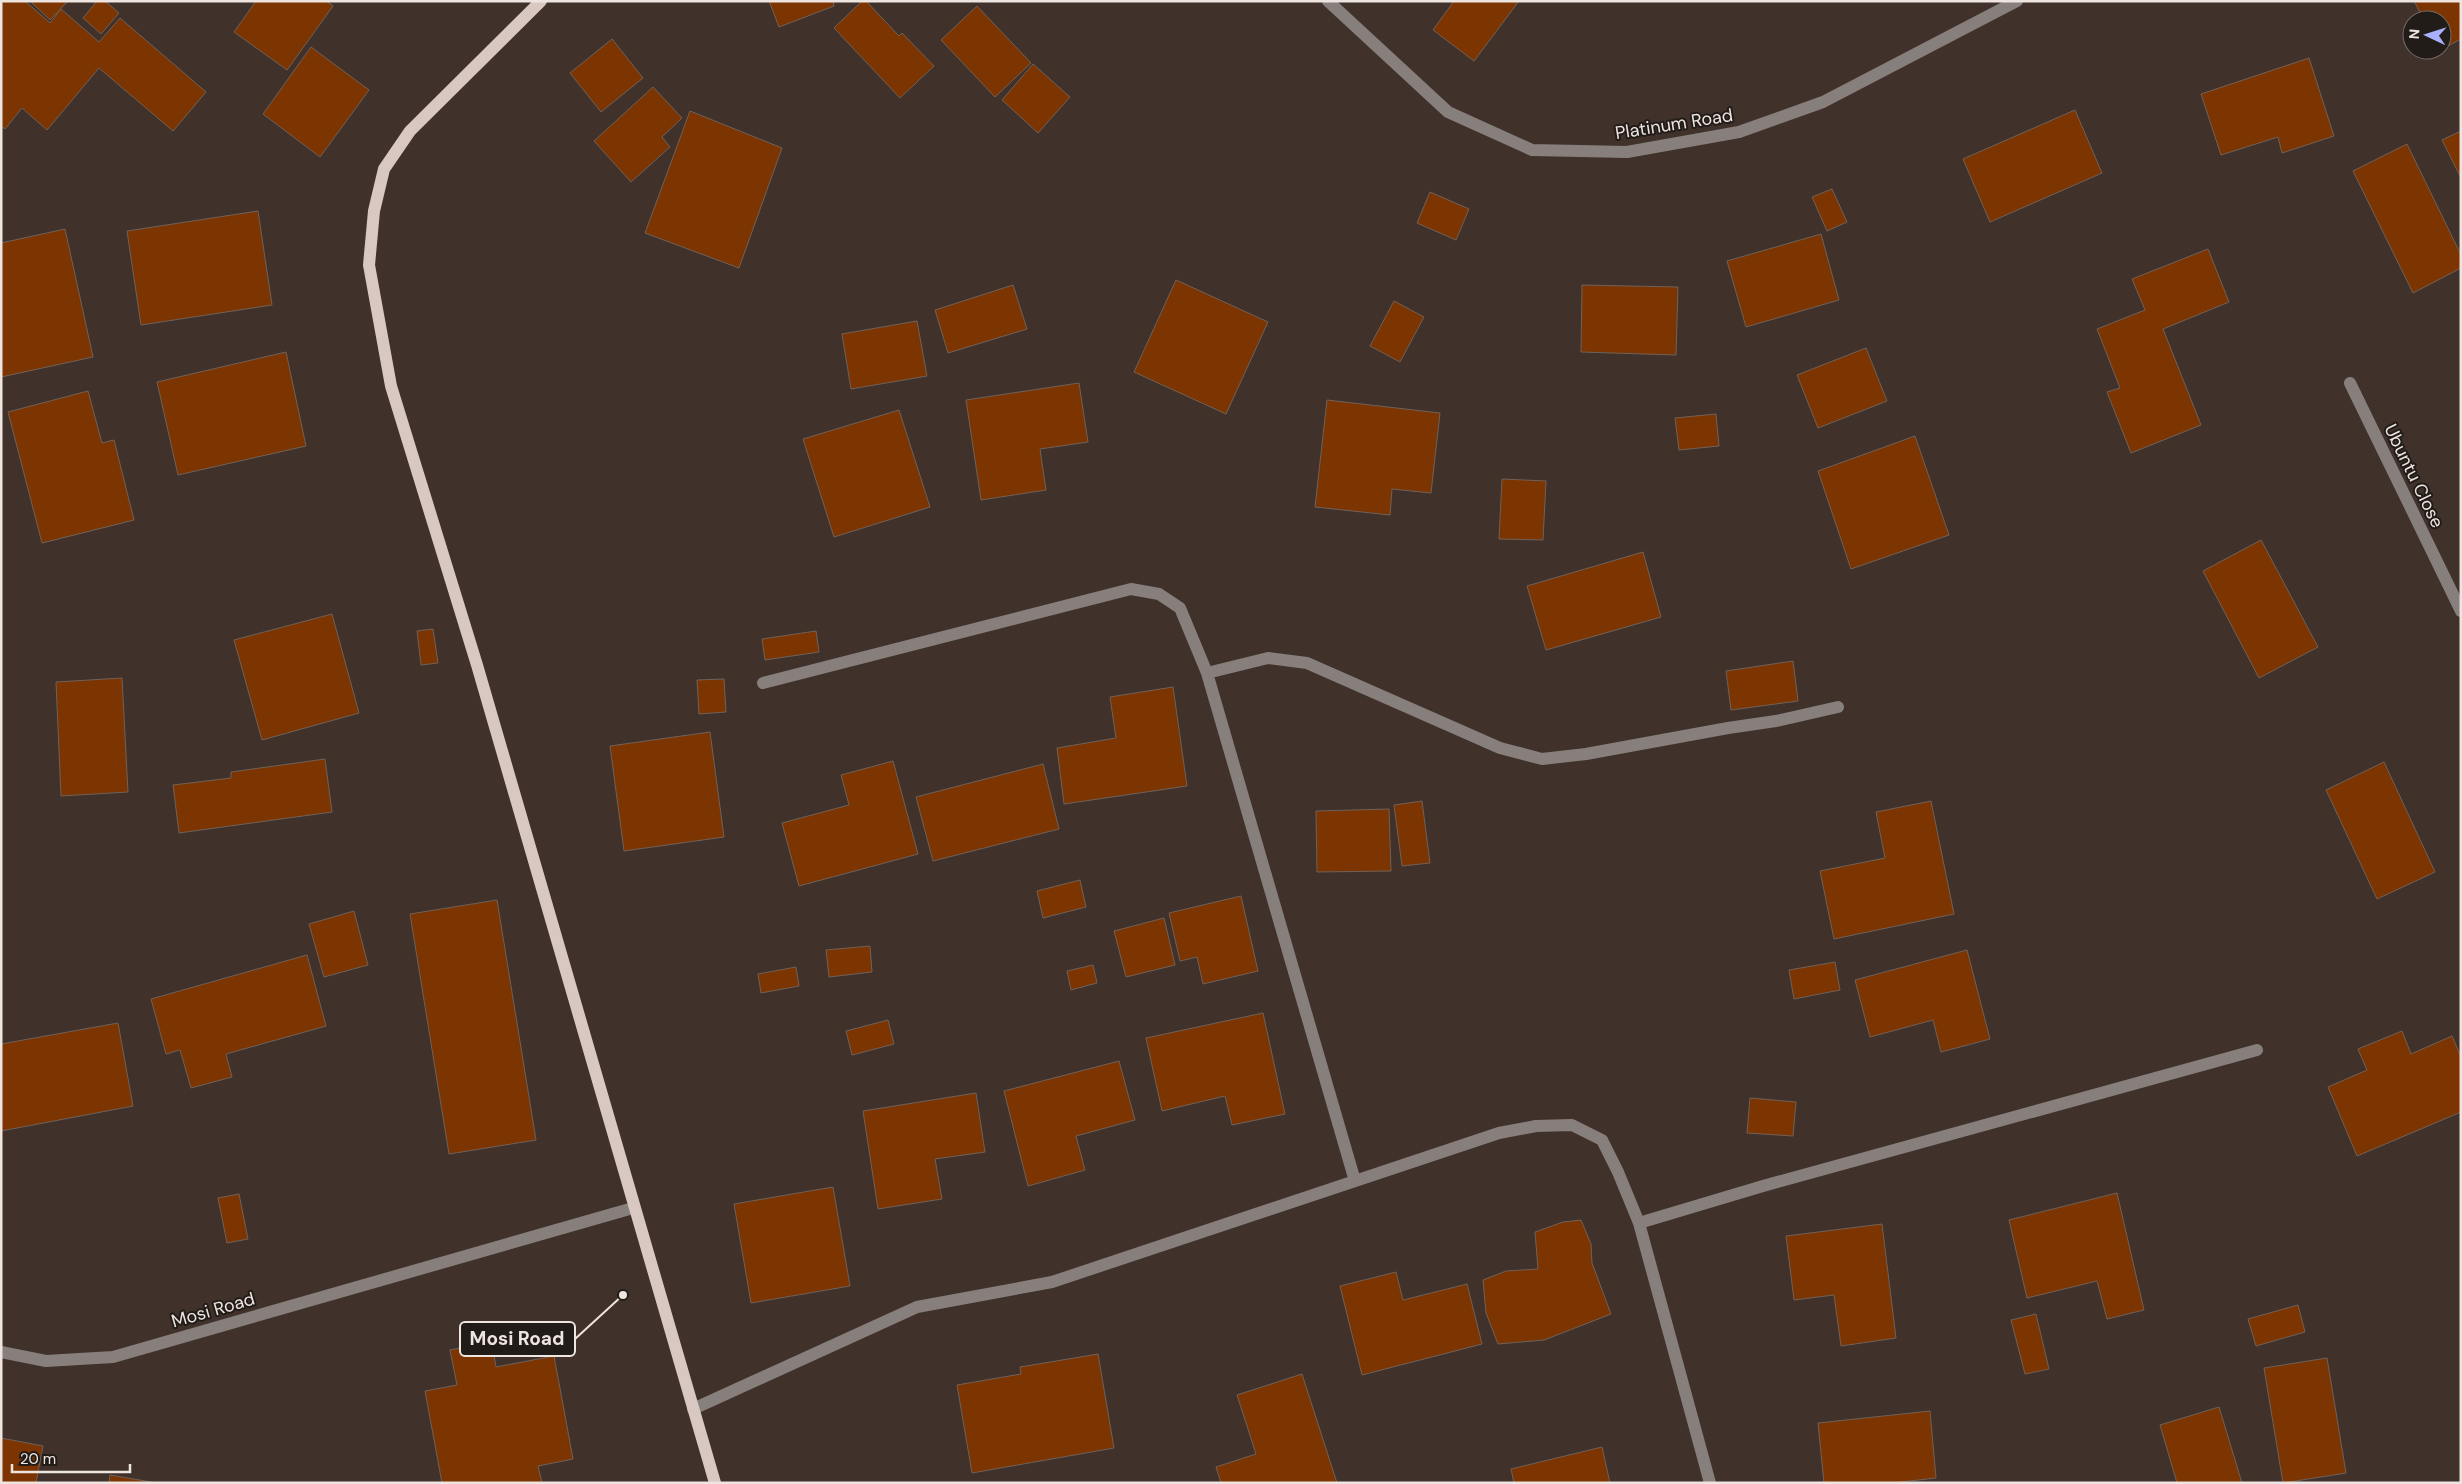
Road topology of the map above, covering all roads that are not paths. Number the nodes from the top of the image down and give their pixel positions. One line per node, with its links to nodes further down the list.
1 (541, 1): 11 (main road)
2 (1328, 1): 3 (street, Platinum Road)
3 (2017, 1)
4 (2350, 383): 5 (street, Ubuntu Close)
5 (2461, 611)
6 (1208, 674): 7 (street); 8 (street); 10 (street)
7 (763, 683)
8 (1838, 707)
9 (2257, 1050): 12 (street)
10 (1356, 1181): 12 (street); 14 (street)
11 (633, 1208): 13 (street, Mosi Road); 14 (main road)
12 (1639, 1222): 16 (street)
13 (1, 1352)
14 (693, 1409): 15 (main road)
15 (715, 1483)
16 (1710, 1483)

